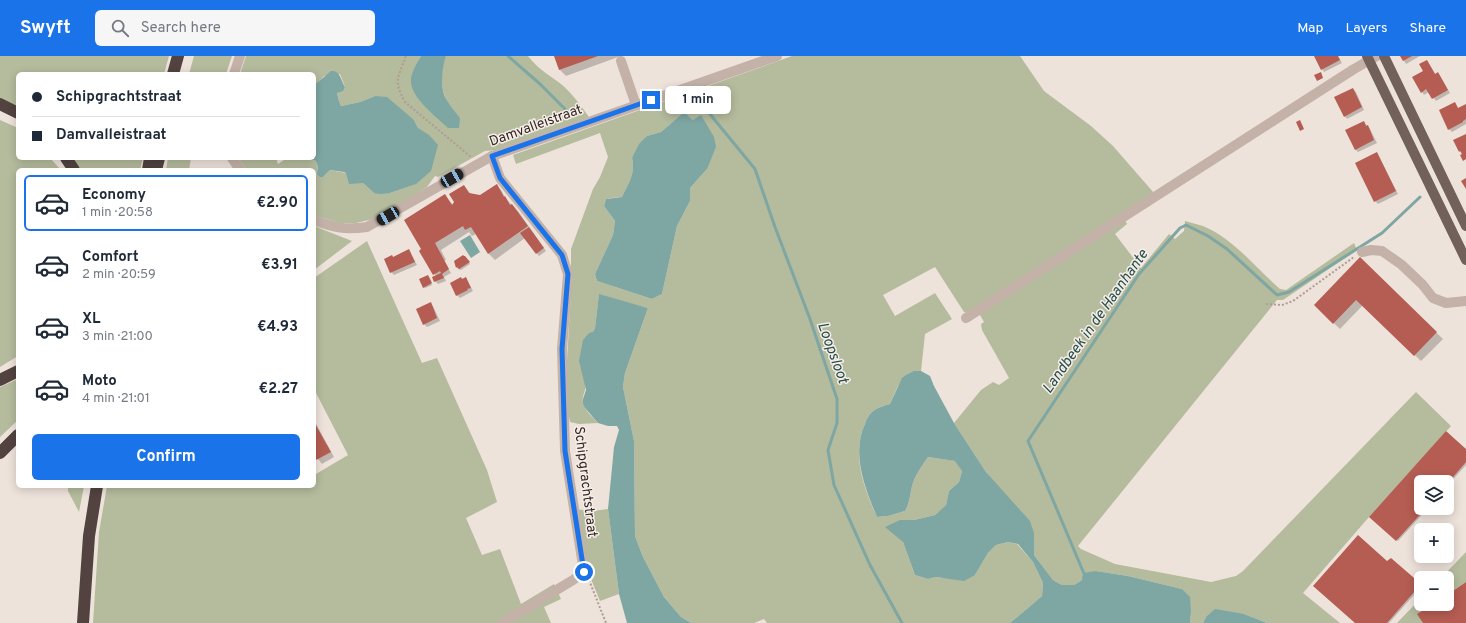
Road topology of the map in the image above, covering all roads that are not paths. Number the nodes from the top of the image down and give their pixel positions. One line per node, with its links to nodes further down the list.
1 (178, 56): 7 (highway)
2 (240, 56): 8 (street)
3 (777, 56): 10 (street, Damvalleistraat)
4 (1384, 56): 14 (main road)
5 (1371, 57): 16 (main road); 18 (street)
6 (621, 61): 10 (street)
7 (174, 72)
8 (235, 72)
9 (0, 104): 11 (highway)
10 (636, 106): 12 (street, Damvalleistraat)
11 (16, 112)
12 (492, 156): 13 (street, Damvalleistraat); 25 (street, Schipgrachtstraat)
13 (316, 221)
14 (1466, 226)
15 (1362, 252): 17 (street)
16 (1466, 260)
17 (1466, 301)
18 (966, 318)
19 (16, 373): 20 (highway)
20 (0, 380)
21 (16, 438): 22 (highway)
22 (0, 453)
23 (97, 488): 24 (highway)
24 (83, 623)
25 (502, 623)

